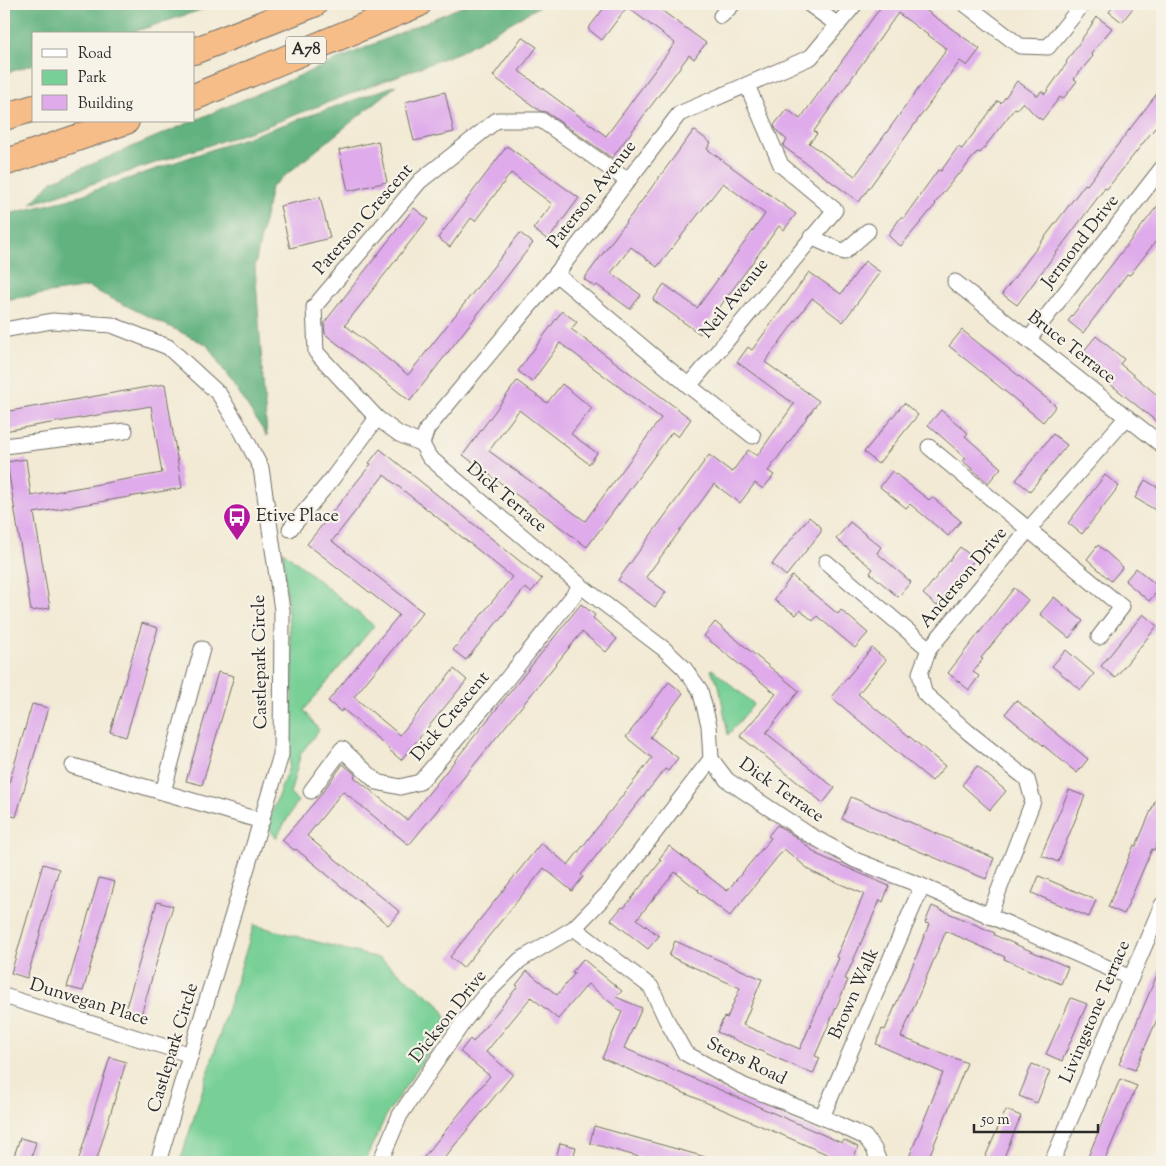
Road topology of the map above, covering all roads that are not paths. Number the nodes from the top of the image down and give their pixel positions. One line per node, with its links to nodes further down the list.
1 (314, 4): 10 (highway, A78)
2 (418, 4): 12 (highway, A78)
3 (733, 4): 8 (street)
4 (809, 4): 9 (street)
5 (855, 4): 9 (street, Paterson Avenue)
6 (965, 4): 7 (street)
7 (1084, 4)
8 (721, 16)
9 (838, 25): 11 (street, Paterson Avenue)
10 (195, 51)
11 (747, 85): 18 (street, Paterson Avenue); 20 (street, Neil Avenue)
12 (195, 96)
13 (32, 109): 14 (highway)
14 (4, 117)
15 (123, 122): 16 (highway)
16 (4, 163)
17 (1162, 168): 24 (street, Jermond Drive)
18 (628, 181): 21 (street, Paterson Avenue); 27 (street, Paterson Crescent)
19 (868, 231): 20 (street)
20 (811, 237): 25 (street, Neil Avenue)
21 (556, 274): 25 (street); 30 (street, Paterson Avenue)
22 (956, 282): 24 (street, Bruce Terrace)
23 (4, 330): 45 (street, Castlepark Circle)
24 (1029, 339): 26 (street, Bruce Terrace)
25 (689, 386): 29 (street)
26 (1127, 417): 31 (street, Bruce Terrace); 35 (street, Anderson Drive)
27 (377, 418): 30 (street, Paterson Crescent); 34 (street)
28 (125, 431): 32 (street)
29 (753, 436)
30 (422, 444): 37 (street, Dick Terrace)
31 (1162, 445)
32 (4, 446)
33 (929, 447): 35 (street, Anderson Drive)
34 (290, 529)
35 (1028, 530): 38 (street, Anderson Drive); 40 (street, Anderson Drive)
36 (826, 562): 40 (street, Anderson Drive)
37 (581, 586): 41 (street, Dick Terrace); 43 (street, Dick Crescent)
38 (1099, 637)
39 (202, 649): 44 (street)
40 (929, 649): 48 (street, Anderson Drive)
41 (711, 759): 46 (street, Dick Terrace); 49 (street, Dickson Drive)
42 (73, 766): 44 (street)
43 (311, 791)
44 (162, 792): 45 (street)
45 (262, 821): 52 (street, Castlepark Circle)
46 (922, 886): 48 (street, Dick Terrace); 53 (street, Brown Walk)
47 (1162, 905): 50 (street, Livingstone Terrace)
48 (989, 916): 50 (street, Dick Terrace)
49 (574, 928): 53 (street, Steps Road); 55 (street, Dickson Drive)
50 (1130, 978): 57 (street, Livingstone Terrace)
51 (4, 996): 52 (street, Dunvegan Place)
52 (191, 1055): 54 (street, Castlepark Circle)
53 (822, 1117): 56 (street, Steps Road)
54 (158, 1162)
55 (380, 1162)
56 (879, 1162)
57 (1052, 1162)

